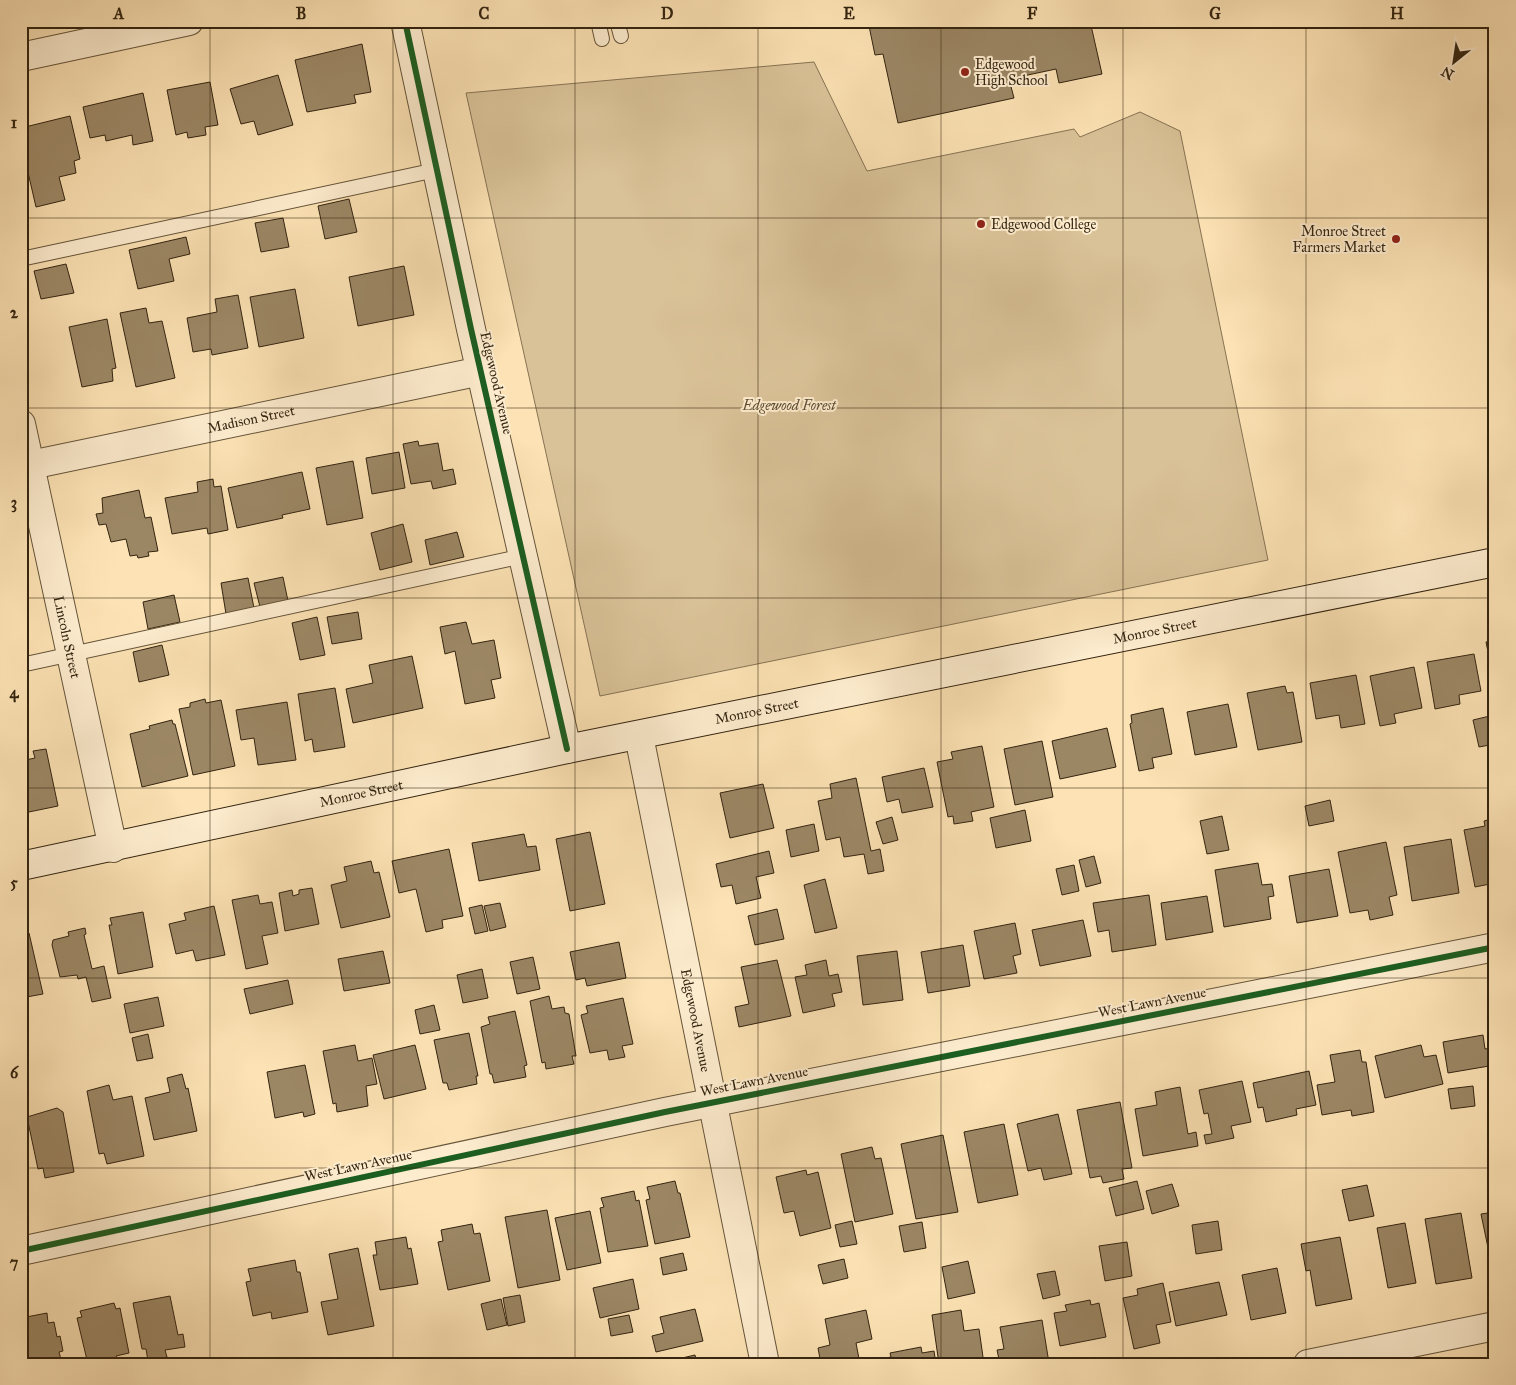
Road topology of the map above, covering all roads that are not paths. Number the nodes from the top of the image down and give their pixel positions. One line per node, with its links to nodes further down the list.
1 (189, 21): 7 (street)
2 (406, 21): 8 (street, Edgewood Avenue)
3 (598, 21): 6 (lane)
4 (617, 21): 5 (lane)
5 (621, 36)
6 (602, 39)
7 (21, 58)
8 (436, 170): 9 (lane); 10 (street, Edgewood Avenue)
9 (21, 259)
10 (481, 370): 12 (street, Madison Street); 13 (street, Edgewood Avenue)
11 (21, 424): 12 (street, Lincoln Street)
12 (26, 466): 15 (street, Lincoln Street)
13 (523, 556): 15 (lane); 18 (street, Edgewood Avenue)
14 (1495, 562): 17 (street, Monroe Street)
15 (70, 654): 16 (lane); 19 (street, Lincoln Street)
16 (21, 664)
17 (639, 736): 18 (street, Monroe Street); 22 (street, Edgewood Avenue)
18 (567, 749): 19 (street, Monroe Street)
19 (113, 848): 20 (street, Monroe Street)
20 (21, 866)
21 (1495, 947): 22 (street, West Lawn Avenue)
22 (711, 1102): 23 (street, West Lawn Avenue); 25 (street, Edgewood Avenue)
23 (21, 1251)
24 (1495, 1326): 26 (street)
25 (765, 1364)
26 (1308, 1364)

